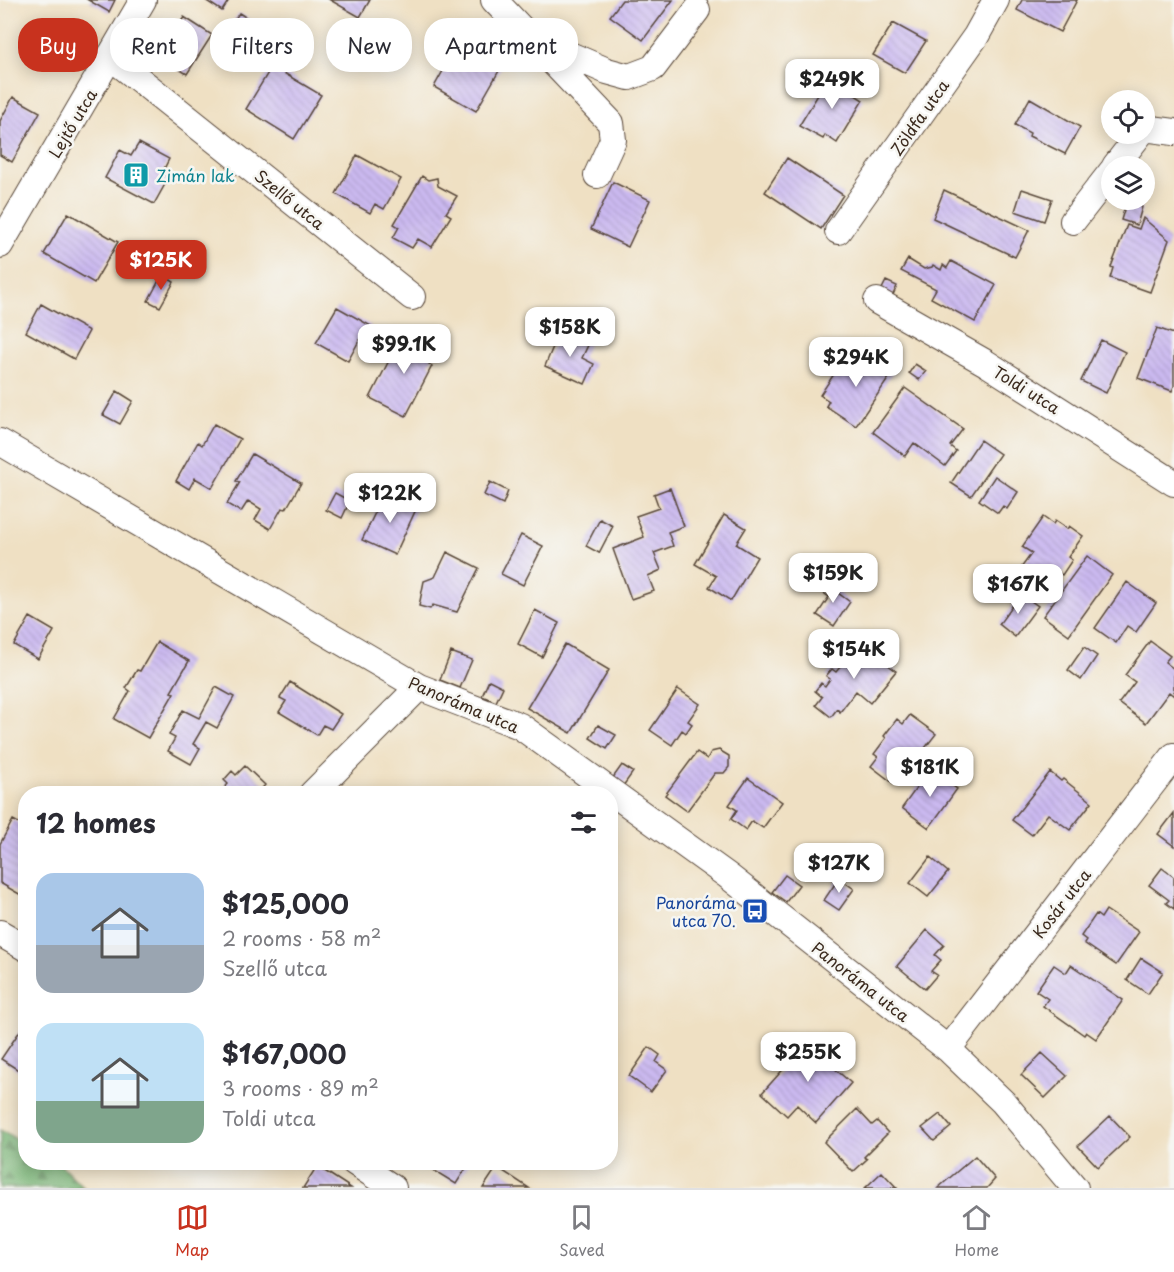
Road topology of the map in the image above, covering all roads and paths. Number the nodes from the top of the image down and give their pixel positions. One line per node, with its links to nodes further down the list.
1 (143, 0): 5 (street, Lejtő utca)
2 (494, 0): 6 (street)
3 (996, 0): 18 (street, Zöldfa utca)
4 (697, 10): 8 (street)
5 (133, 18)
6 (511, 18)
7 (110, 59): 19 (street, Lejtő utca)
8 (578, 59)
9 (130, 72): 20 (street, Szellő utca)
10 (562, 72): 15 (street)
11 (1155, 129): 12 (street)
12 (1174, 132)
13 (1132, 144): 14 (street)
14 (1123, 156)
15 (597, 174)
16 (1101, 185): 17 (street)
17 (1073, 221)
18 (838, 231)
19 (0, 245)
20 (412, 297)
21 (877, 301): 23 (street, Toldi utca)
22 (0, 442): 24 (street, Panoráma utca)
23 (1174, 483)
24 (419, 687): 26 (street); 27 (street, Panoráma utca)
25 (1174, 756): 31 (street, Kosár utca)
26 (320, 786)
27 (603, 786)
28 (618, 797): 31 (street, Panoráma utca)
29 (0, 933): 30 (street)
30 (18, 943)
31 (948, 1049): 34 (street, Panoráma utca)
32 (366, 1170): 33 (street)
33 (393, 1188)
34 (1075, 1188)

